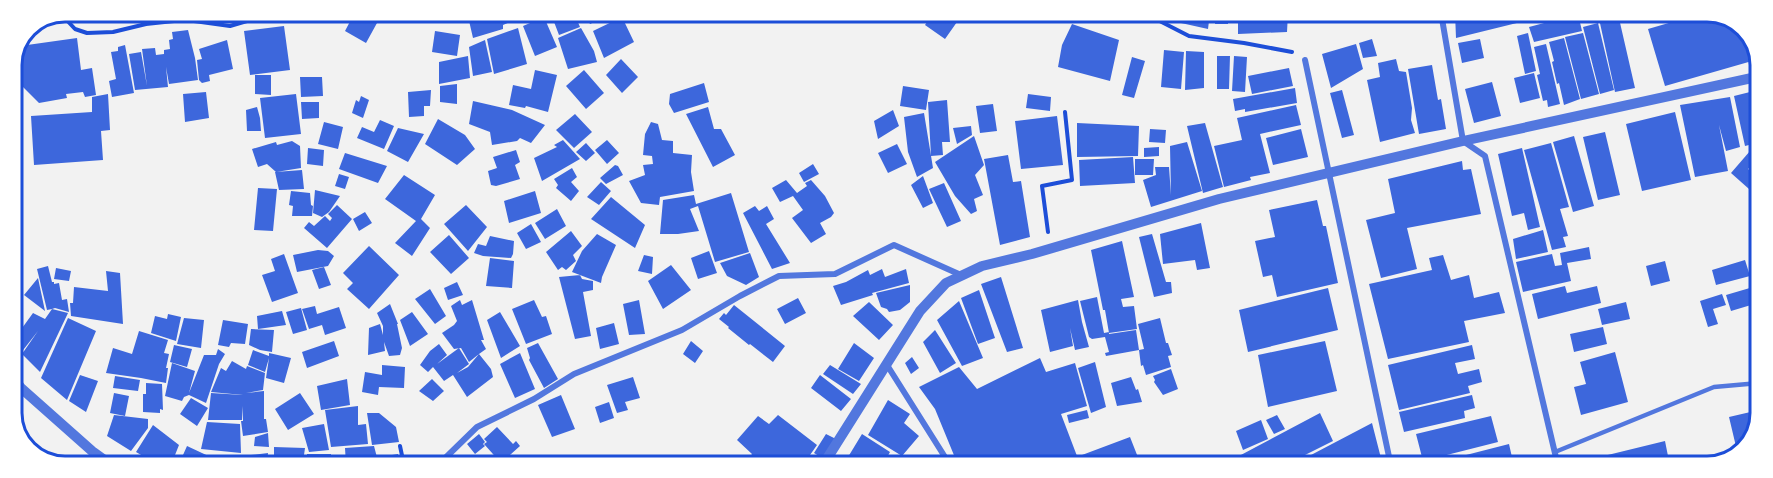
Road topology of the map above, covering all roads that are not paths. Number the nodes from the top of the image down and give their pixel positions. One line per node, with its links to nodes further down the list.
1 (1442, 23): 4 (street)
2 (1305, 60): 5 (street)
3 (1750, 78): 4 (street)
4 (1462, 141): 5 (street); 10 (street)
5 (1329, 172): 6 (street); 15 (street)
6 (962, 276): 7 (street); 12 (street)
7 (886, 365): 13 (street); 14 (street)
8 (1750, 384): 10 (lane)
9 (23, 390): 11 (street)
10 (1555, 452): 16 (street)
11 (99, 456)
12 (447, 456)
13 (829, 456)
14 (944, 456)
15 (1389, 456)
16 (1556, 456)

